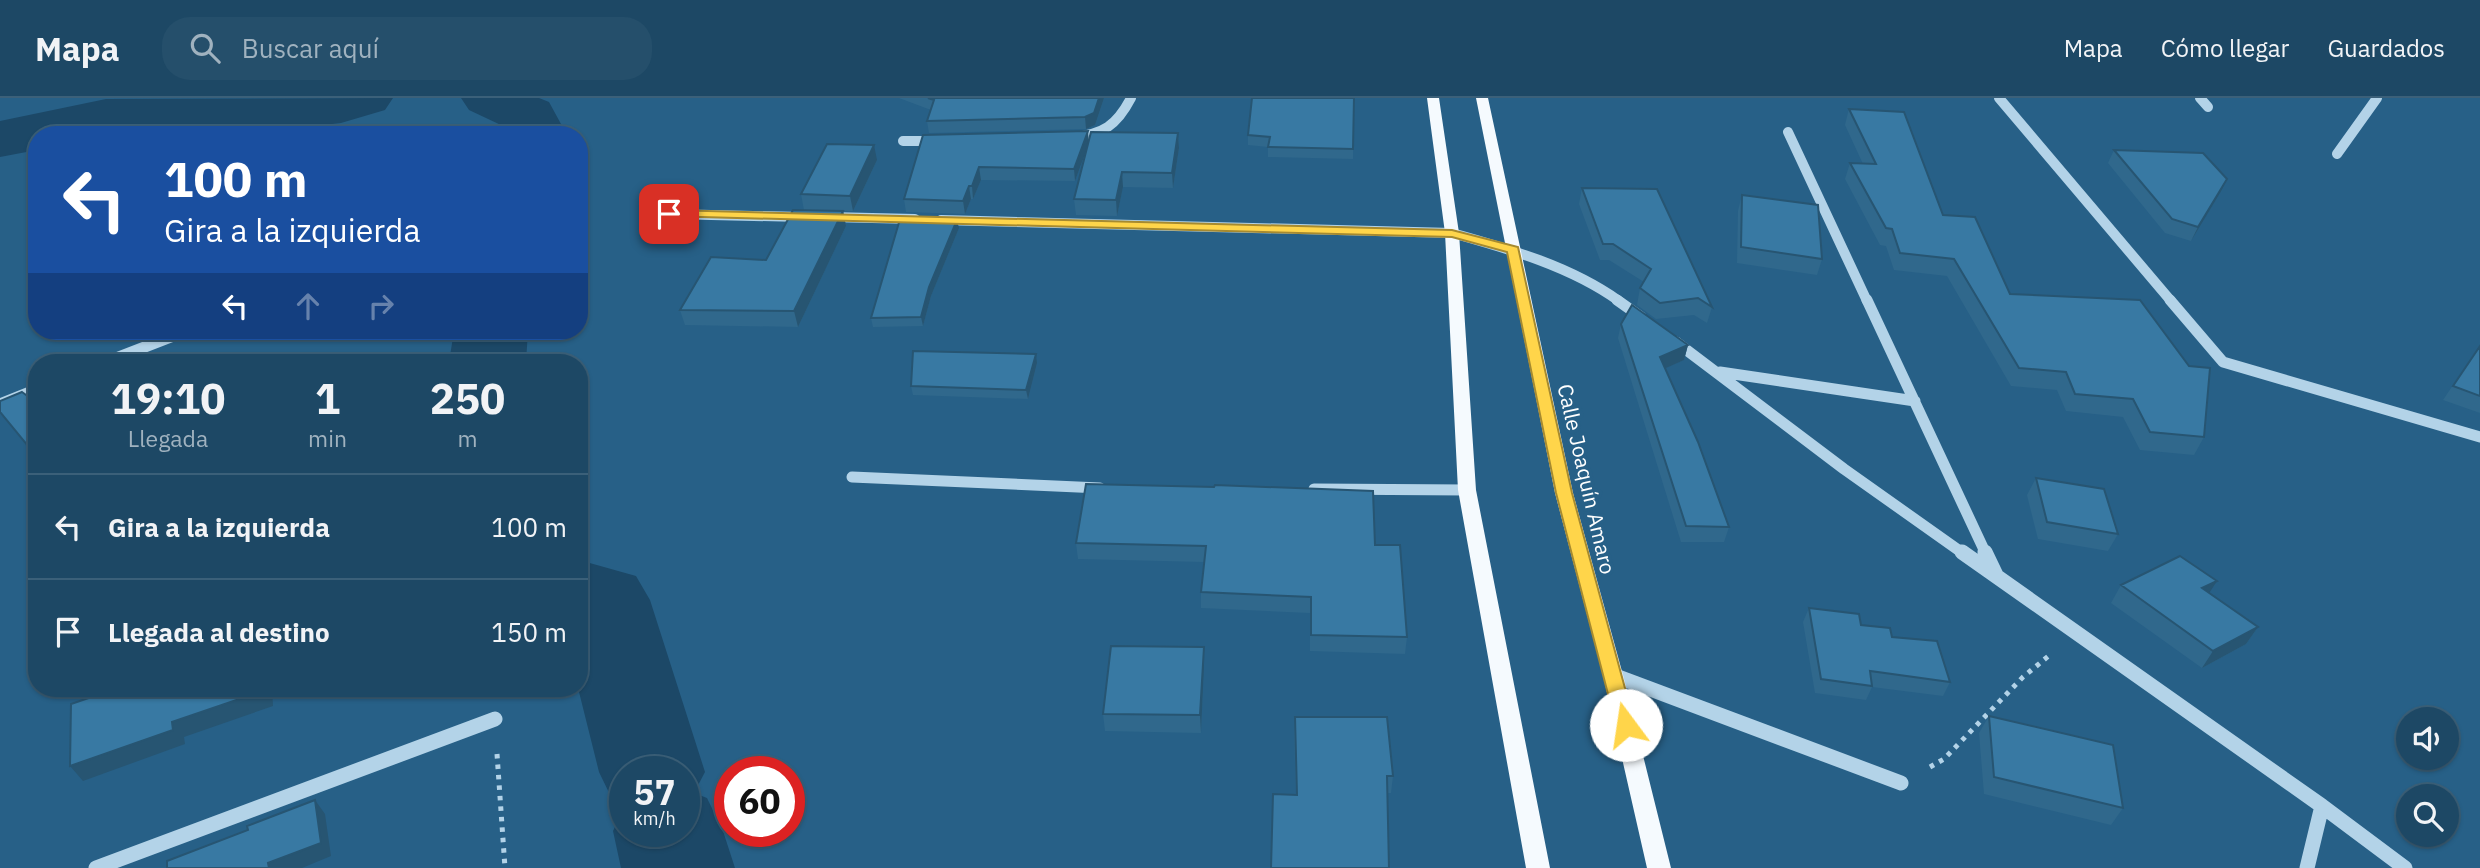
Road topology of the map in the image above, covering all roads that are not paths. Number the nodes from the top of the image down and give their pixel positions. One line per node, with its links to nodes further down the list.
1 (1131, 98): 9 (street)
2 (1433, 98): 14 (main road)
3 (1482, 98): 15 (main road, Calle Joaquín Amaro)
4 (1999, 98): 22 (street)
5 (2200, 98): 7 (street)
6 (2377, 98): 12 (street)
7 (2208, 107)
8 (1788, 132): 20 (street)
9 (1062, 137)
10 (903, 141): 11 (street)
11 (945, 141)
12 (2337, 154)
13 (669, 214): 14 (street)
14 (1452, 233): 15 (street); 26 (main road)
15 (1513, 250): 18 (street); 28 (main road, Calle Joaquín Amaro)
16 (163, 340): 17 (street)
17 (127, 354)
18 (1716, 371): 20 (street); 27 (street)
19 (28, 393): 21 (street)
20 (1915, 401): 27 (street)
21 (0, 404)
22 (2480, 437)
23 (852, 477): 24 (street)
24 (1113, 488)
25 (1303, 489): 26 (street)
26 (1467, 490): 33 (main road)
27 (1997, 578): 31 (street)
28 (1614, 676): 30 (street); 34 (main road, Calle Joaquín Amaro)
29 (495, 719): 32 (street)
30 (1901, 783)
31 (2322, 806): 35 (street); 36 (street)
32 (96, 868)
33 (1538, 868)
34 (1659, 868)
35 (2307, 868)
36 (2405, 868)

